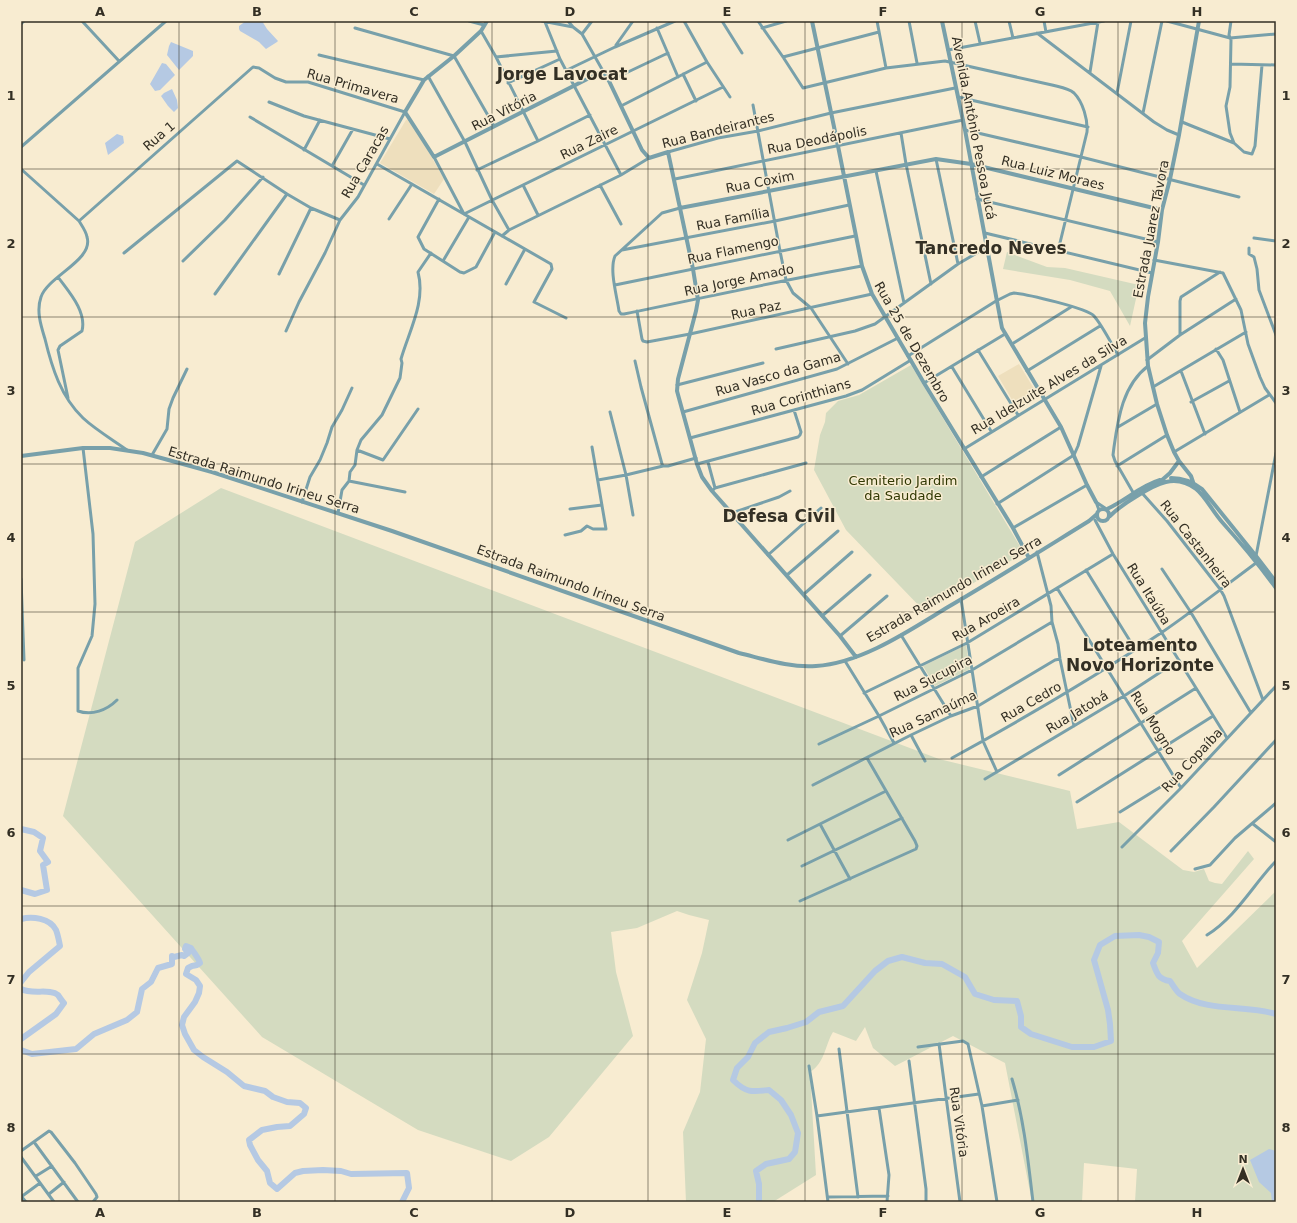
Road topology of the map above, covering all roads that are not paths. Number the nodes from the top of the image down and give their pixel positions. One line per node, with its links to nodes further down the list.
1 (24, 21): 31 (street)
2 (82, 21): 59 (street)
3 (166, 21): 59 (street)
4 (468, 21): 32 (street)
5 (487, 21): 32 (street, Rua Caracas)
6 (544, 21): 28 (street); 50 (street)
7 (568, 21): 34 (street)
8 (592, 21): 42 (street)
9 (633, 21): 47 (street)
10 (675, 21): 35 (street)
11 (684, 21): 61 (street)
12 (722, 21): 52 (street)
13 (758, 21): 36 (street)
14 (786, 21): 29 (street)
15 (812, 21): 48 (street, Rua 25 de Dezembro)
16 (877, 21): 39 (street)
17 (909, 21): 62 (street)
18 (942, 21): 49 (street, Avenida Antônio Pessoa Jucá)
19 (975, 21): 46 (street)
20 (1009, 21): 44 (street)
21 (1044, 21): 40 (street)
22 (1104, 21): 30 (street)
23 (1131, 21): 81 (street)
24 (1162, 21): 91 (street)
25 (1167, 21): 37 (street)
26 (1199, 21): 37 (street, Estrada Juarez Távora)
27 (1231, 21): 45 (street)
28 (555, 22): 34 (street)
29 (779, 22): 36 (street)
30 (1098, 22): 40 (street); 70 (street)
31 (21, 24)
32 (484, 25): 38 (street, Rua Caracas)
33 (355, 28): 54 (street)
34 (573, 28): 42 (street)
35 (657, 28): 47 (street); 51 (street)
36 (762, 28): 57 (street)
37 (1197, 29): 45 (street); 96 (street, Estrada Juarez Távora)
38 (481, 31): 54 (street, Rua Caracas); 55 (street)
39 (879, 32): 48 (street); 67 (street)
40 (1046, 32): 41 (street)
41 (1037, 33): 44 (street); 70 (street)
42 (582, 34): 56 (street)
43 (1276, 34): 45 (street)
44 (1013, 38): 46 (street)
45 (1230, 38): 63 (street)
46 (980, 43): 49 (street)
47 (615, 47): 56 (street)
48 (818, 47): 57 (street); 76 (street, Rua 25 de Dezembro)
49 (948, 50): 60 (street, Avenida Antônio Pessoa Jucá)
50 (557, 51): 55 (street); 58 (street)
51 (668, 53): 73 (street); 75 (street)
52 (742, 53)
53 (319, 55): 74 (street)
54 (454, 56): 72 (street, Rua Caracas); 97 (street)
55 (496, 57): 77 (street)
56 (595, 57): 68 (street); 69 (street)
57 (783, 57): 76 (street)
58 (560, 59): 68 (street); 77 (street)
59 (119, 61): 111 (street)
60 (950, 61): 62 (street); 80 (street, Avenida Antônio Pessoa Jucá); 98 (street)
61 (707, 62): 71 (street); 79 (street)
62 (917, 64): 67 (street)
63 (1231, 64): 64 (street); 108 (street)
64 (1262, 65): 65 (street); 108 (street)
65 (1276, 65)
66 (253, 67): 88 (street, Rua Primavera); 152 (street, Rua 1)
67 (886, 68): 76 (street)
68 (567, 70): 78 (street)
69 (603, 71): 75 (street); 78 (street, Rua Vitória)
70 (1090, 72): 81 (street)
71 (683, 74): 73 (street); 84 (street)
72 (428, 76): 74 (street, Rua Caracas); 107 (street)
73 (678, 77): 87 (street)
74 (424, 80): 88 (street, Rua Caracas)
75 (609, 81): 87 (street)
76 (825, 82): 90 (street, Rua 25 de Dezembro)
77 (508, 83): 89 (street)
78 (575, 86): 89 (street, Rua Vitória); 92 (street)
79 (723, 87): 82 (street); 84 (street, Rua Zaire)
80 (955, 88): 83 (street, Avenida Antônio Pessoa Jucá); 90 (street, Rua Bandeirantes)
81 (1117, 93): 91 (street)
82 (730, 97)
83 (958, 97): 95 (street, Avenida Antônio Pessoa Jucá); 98 (street)
84 (696, 101): 102 (street, Rua Zaire)
85 (269, 102): 94 (street)
86 (753, 105): 100 (street)
87 (621, 106): 102 (street)
88 (405, 112): 105 (street, Rua Caracas); 114 (street, Rua Primavera)
89 (523, 112): 97 (street, Rua Vitória); 106 (street)
90 (831, 113): 100 (street, Rua Bandeirantes); 110 (street, Rua 25 de Dezembro)
91 (1143, 114): 104 (street)
92 (590, 115): 106 (street); 109 (street)
93 (250, 117): 112 (street)
94 (320, 120): 99 (street); 112 (street)
95 (963, 120): 101 (street, Avenida Antônio Pessoa Jucá); 103 (street, Rua Deodápolis)
96 (1182, 122): 104 (street, Estrada Juarez Távora); 108 (street)
97 (494, 126): 107 (street, Rua Vitória)
98 (1088, 126): 115 (street)
99 (353, 129): 105 (street); 122 (street)
100 (758, 130): 113 (street, Rua Bandeirantes); 118 (street)
101 (965, 130): 115 (street); 121 (street, Avenida Antônio Pessoa Jucá)
102 (633, 131): 109 (street, Rua Zaire); 116 (street)
103 (901, 133): 110 (street, Rua Deodápolis); 120 (street)
104 (1179, 135): 130 (street, Estrada Juarez Távora)
105 (390, 139): 119 (street, Rua Caracas)
106 (538, 141): 124 (street)
107 (465, 142): 114 (street, Rua Vitória); 124 (street)
108 (1234, 144)
109 (605, 145): 126 (street); 133 (street, Rua Zaire)
110 (838, 146): 118 (street, Rua Deodápolis); 127 (street, Rua 25 de Dezembro)
111 (21, 148)
112 (304, 150): 122 (street)
113 (668, 152): 116 (street, Rua Bandeirantes); 129 (street)
114 (434, 157): 146 (street, Rua Primavera)
115 (1081, 157): 130 (street); 135 (street)
116 (649, 158): 126 (street, Rua Bandeirantes)
117 (936, 159): 120 (street, Rua Luiz Moraes); 121 (street, Rua Luiz Moraes); 175 (street)
118 (764, 161): 129 (street, Rua Deodápolis); 136 (street)
119 (377, 164): 131 (street); 132 (street, Rua Caracas)
120 (906, 164): 125 (street, Rua Luiz Moraes); 184 (street)
121 (971, 164): 135 (street, Rua Luiz Moraes); 140 (street, Avenida Antônio Pessoa Jucá)
122 (332, 166): 132 (street)
123 (21, 169): 152 (street)
124 (477, 170): 141 (street)
125 (876, 171): 127 (street, Rua Luiz Moraes); 191 (street)
126 (621, 175): 134 (street, Rua Bandeirantes)
127 (844, 176): 136 (street, Rua Coxim); 142 (street, Rua 25 de Dezembro)
128 (263, 177): 137 (street); 170 (street); 172 (street)
129 (675, 179): 144 (street)
130 (1170, 179): 138 (street); 145 (street, Estrada Juarez Távora)
131 (412, 184): 139 (street); 149 (street)
132 (364, 185): 150 (street, Rua Caracas)
133 (523, 185): 141 (street, Rua Zaire); 147 (street)
134 (600, 185): 147 (street, Rua Bandeirantes); 154 (street)
135 (1073, 189): 145 (street, Rua Luiz Moraes); 151 (street)
136 (769, 191): 144 (street, Rua Coxim); 153 (street)
137 (287, 194): 143 (street); 186 (street)
138 (1239, 197)
139 (439, 199): 146 (street); 171 (street)
140 (977, 199): 151 (street); 157 (street, Avenida Antônio Pessoa Jucá)
141 (492, 200): 146 (street, Rua Zaire); 155 (street)
142 (850, 206): 153 (street, Rua Família); 159 (street, Rua 25 de Dezembro)
143 (311, 208): 150 (street); 179 (street)
144 (680, 208): 160 (street); 167 (street)
145 (1162, 210): 163 (street, Estrada Juarez Távora)
146 (464, 214): 148 (street)
147 (538, 215): 155 (street, Rua Bandeirantes)
148 (469, 217): 156 (street); 174 (street)
149 (389, 219)
150 (340, 220): 198 (street, Rua Caracas)
151 (1065, 220): 163 (street); 169 (street)
152 (78, 221): 181 (street)
153 (775, 221): 160 (street, Rua Família); 168 (street)
154 (621, 224)
155 (509, 230): 158 (street, Rua Bandeirantes)
156 (495, 232): 158 (street); 174 (street)
157 (985, 233): 164 (street, Avenida Antônio Pessoa Jucá); 169 (street)
158 (502, 236): 166 (street)
159 (855, 236): 168 (street, Rua Flamengo); 176 (street, Rua 25 de Dezembro)
160 (687, 238): 167 (street, Rua Família); 177 (street)
161 (1254, 238): 162 (street)
162 (1276, 241)
163 (1158, 242): 173 (street, Estrada Juarez Távora)
164 (987, 247): 175 (street); 190 (street, Avenida Antônio Pessoa Jucá)
165 (1249, 248): 203 (street)
166 (525, 249): 183 (street); 196 (street)
167 (620, 251): 185 (street)
168 (780, 251): 177 (street, Rua Flamengo); 182 (street)
169 (1058, 251): 180 (street)
170 (124, 252)
171 (431, 253): 174 (street); 250 (street)
172 (183, 260)
173 (1154, 260): 178 (street); 180 (street, Estrada Juarez Távora)
174 (443, 261)
175 (958, 264): 184 (street)
176 (862, 266): 182 (street, Rua Jorge Amado); 187 (street, Rua 25 de Dezembro)
177 (693, 269): 185 (street, Rua Flamengo); 189 (street)
178 (1222, 272): 188 (street); 202 (street)
179 (279, 274)
180 (1152, 274): 206 (street, Estrada Juarez Távora)
181 (58, 277): 230 (street); 230 (street)
182 (786, 280): 189 (street, Rua Jorge Amado); 193 (street)
183 (506, 284)
184 (931, 284): 191 (street)
185 (615, 285): 194 (street, Rua Jorge Amado)
186 (215, 294)
187 (872, 294): 193 (street, Rua Paz); 195 (street, Rua 25 de Dezembro)
188 (1236, 299): 199 (street); 202 (street)
189 (698, 300): 194 (street, Rua Jorge Amado); 200 (street)
190 (996, 301): 192 (street, Rua Corinthians); 201 (street, Avenida Antônio Pessoa Jucá); 212 (street, Rua Corinthians)
191 (904, 302): 195 (street)
192 (1072, 307): 197 (street, Rua Corinthians); 207 (street)
193 (811, 308): 200 (street, Rua Paz); 204 (street)
194 (637, 311): 200 (street, Rua Paz)
195 (886, 317): 204 (street); 205 (street, Rua 25 de Dezembro)
196 (566, 318)
197 (1100, 326): 211 (street, Rua Corinthians); 221 (street)
198 (286, 332)
199 (1246, 332): 209 (street); 228 (street)
200 (690, 334): 225 (street)
201 (1005, 334): 207 (street, Avenida Antônio Pessoa Jucá); 210 (street)
202 (1180, 335): 213 (street)
203 (1276, 335)
204 (829, 336): 208 (street); 216 (street)
205 (898, 338): 212 (street, Rua 25 de Dezembro); 216 (street, Rua Vasco da Gama)
206 (1145, 338): 211 (street, Rua Idelzuite Alves da Silva); 213 (street, Estrada Juarez Távora)
207 (1012, 344): 221 (street, Avenida Antônio Pessoa Jucá)
208 (776, 349)
209 (1216, 349): 222 (street); 223 (street)
210 (978, 350): 219 (street); 239 (street)
211 (1118, 355): 217 (street, Rua Idelzuite Alves da Silva)
212 (910, 358): 224 (street, Rua 25 de Dezembro); 235 (street, Rua Corinthians)
213 (1147, 360): 218 (street, Estrada Juarez Távora)
214 (635, 361): 261 (street)
215 (763, 363): 225 (street)
216 (848, 364): 237 (street, Rua Vasco da Gama)
217 (1101, 366): 229 (street, Rua Idelzuite Alves da Silva); 253 (street)
218 (1148, 366): 226 (street, Estrada Juarez Távora); 241 (street)
219 (952, 367): 224 (street); 242 (street)
220 (187, 369): 255 (street)
221 (1028, 371): 229 (street, Avenida Antônio Pessoa Jucá)
222 (1181, 372): 226 (street); 231 (street)
223 (1229, 381): 231 (street); 238 (street)
224 (924, 383): 248 (street, Rua 25 de Dezembro)
225 (677, 385): 237 (street)
226 (1153, 387): 233 (street, Estrada Juarez Távora)
227 (352, 388): 275 (street)
228 (1269, 395): 232 (street); 238 (street)
229 (1045, 399): 239 (street, Rua Idelzuite Alves da Silva); 240 (street, Avenida Antônio Pessoa Jucá)
230 (68, 400): 249 (street)
231 (1192, 402): 243 (street)
232 (1276, 403)
233 (1158, 404): 241 (street); 244 (street, Estrada Juarez Távora)
234 (418, 409): 250 (street)
235 (794, 410): 245 (street, Rua Corinthians); 258 (street)
236 (610, 412): 263 (street)
237 (683, 412): 245 (street)
238 (1240, 412): 243 (street)
239 (1018, 415): 242 (street, Rua Idelzuite Alves da Silva)
240 (1061, 427): 253 (street, Avenida Antônio Pessoa Jucá); 264 (street)
241 (1118, 427): 262 (street)
242 (991, 431): 248 (street, Rua Idelzuite Alves da Silva)
243 (1205, 434): 251 (street)
244 (1167, 435): 251 (street, Estrada Juarez Távora); 262 (street)
245 (690, 438): 256 (street)
246 (592, 447): 265 (street)
247 (83, 448): 249 (street, Estrada Raimundo Irineu Serra); 254 (street, Estrada Raimundo Irineu Serra); 336 (street)
248 (964, 449): 264 (street, Rua 25 de Dezembro)
249 (128, 450): 255 (street, Estrada Raimundo Irineu Serra)
250 (357, 450): 267 (street)
251 (1174, 452): 257 (street, Estrada Juarez Távora)
252 (1276, 453): 298 (street)
253 (1074, 455): 269 (street, Avenida Antônio Pessoa Jucá); 277 (street)
254 (21, 456)
255 (152, 456): 275 (street, Estrada Raimundo Irineu Serra)
256 (696, 458): 260 (street); 261 (street)
257 (1179, 461): 266 (street); 268 (street, Estrada Juarez Távora)
258 (708, 462): 260 (street); 270 (street)
259 (806, 463): 270 (street)
260 (697, 464): 270 (street)
261 (663, 466): 263 (street)
262 (1117, 466): 274 (street)
263 (626, 475): 265 (street); 286 (street)
264 (981, 477): 277 (street, Rua 25 de Dezembro)
265 (598, 480): 278 (street)
266 (1162, 480): 268 (street); 274 (street)
267 (349, 482): 272 (street); 283 (street)
268 (1193, 482): 285 (street)
269 (1087, 484): 276 (street, Avenida Antônio Pessoa Jucá); 291 (street)
270 (713, 490): 284 (street)
271 (790, 491): 284 (street)
272 (405, 492)
273 (1142, 493): 287 (street); 288 (street); 309 (street, Rua Castanheira)
274 (1134, 494): 281 (street)
275 (302, 502): 283 (street, Estrada Raimundo Irineu Serra)
276 (1096, 502): 281 (street, Avenida Antônio Pessoa Jucá); 282 (street, Avenida Antônio Pessoa Jucá)
277 (997, 504): 291 (street, Rua 25 de Dezembro)
278 (602, 505): 280 (street); 293 (street)
279 (821, 508): 297 (street)
280 (570, 509)
281 (1106, 509): 282 (street); 287 (street)
282 (1098, 512): 289 (street); 290 (street, Estrada Raimundo Irineu Serra)
283 (338, 513): 325 (street, Estrada Raimundo Irineu Serra)
284 (732, 513): 297 (street)
285 (1222, 514): 288 (street); 298 (street)
286 (633, 515)
287 (1110, 516): 289 (street)
288 (1219, 518): 300 (street)
289 (1097, 520): 290 (street, Estrada Raimundo Irineu Serra); 296 (street, Rua Itaúba)
290 (1089, 521): 295 (street, Estrada Raimundo Irineu Serra)
291 (1013, 528): 299 (street, Rua 25 de Dezembro)
292 (838, 531): 303 (street)
293 (565, 535)
294 (852, 552): 310 (street)
295 (1037, 552): 299 (street, Estrada Raimundo Irineu Serra); 311 (street)
296 (1113, 554): 302 (street, Rua Aroeira); 317 (street, Rua Itaúba)
297 (768, 555): 303 (street)
298 (1256, 556): 306 (street)
299 (1029, 558): 313 (street, Estrada Raimundo Irineu Serra)
300 (1256, 562): 308 (street); 309 (street, Rua Cedro)
301 (1162, 568): 314 (street)
302 (1086, 570): 307 (street, Rua Aroeira); 321 (street)
303 (787, 575): 310 (street)
304 (870, 575): 315 (street)
305 (21, 579): 324 (street)
306 (1276, 582)
307 (1057, 588): 311 (street, Rua Aroeira); 328 (street, Rua Mogno)
308 (1276, 588)
309 (1220, 589): 314 (street, Rua Cedro); 337 (street, Rua Castanheira)
310 (804, 594): 315 (street)
311 (1048, 594): 316 (street); 320 (street, Rua Aroeira)
312 (887, 596): 319 (street)
313 (961, 599): 318 (street, Estrada Raimundo Irineu Serra); 320 (street)
314 (1190, 611): 317 (street, Rua Cedro); 339 (street)
315 (822, 616): 319 (street)
316 (1052, 622): 323 (street); 329 (street, Rua Sucupira)
317 (1162, 632): 321 (street, Rua Cedro); 326 (street, Rua Itaúba)
318 (901, 635): 322 (street, Estrada Raimundo Irineu Serra); 327 (street)
319 (840, 636): 322 (street)
320 (967, 643): 327 (street, Rua Aroeira); 329 (street)
321 (1135, 650): 328 (street, Rua Cedro)
322 (856, 657): 325 (street, Estrada Raimundo Irineu Serra)
323 (1060, 659): 333 (street); 338 (street, Rua Samaúma)
324 (24, 660)
325 (845, 660): 334 (street)
326 (1179, 660): 332 (street, Rua Itaúba); 335 (street, Rua Jatobá)
327 (919, 666): 331 (street); 334 (street, Rua Aroeira)
328 (1106, 668): 333 (street, Rua Cedro); 335 (street, Rua Mogno)
329 (972, 670): 331 (street, Rua Sucupira); 338 (street)
330 (1276, 686): 337 (street, Rua Copaíba)
331 (934, 688): 340 (street, Rua Sucupira); 341 (street)
332 (1196, 688): 342 (street, Rua Itaúba); 343 (street)
333 (1067, 692): 344 (street); 348 (street, Rua Cedro)
334 (864, 693): 340 (street)
335 (1124, 696): 343 (street, Rua Mogno); 344 (street, Rua Jatobá)
336 (117, 700)
337 (1263, 700): 339 (street, Rua Copaíba)
338 (978, 706): 341 (street, Rua Samaúma); 348 (street)
339 (1251, 713): 346 (street, Rua Copaíba)
340 (879, 716): 349 (street, Rua Sucupira); 350 (street)
341 (951, 716): 345 (street, Rua Samaúma)
342 (1213, 716): 346 (street, Rua Itaúba); 351 (street)
343 (1141, 723): 351 (street, Rua Mogno); 356 (street)
344 (1074, 726): 355 (street, Rua Jatobá)
345 (910, 735): 350 (street, Rua Samaúma); 354 (street)
346 (1227, 738): 360 (street, Rua Copaíba)
347 (1276, 740): 372 (street)
348 (983, 741): 353 (street, Rua Cedro); 355 (street)
349 (818, 744)
350 (894, 744): 352 (street, Rua Samaúma)
351 (1158, 751): 357 (street, Rua Mogno); 362 (street)
352 (867, 758): 359 (street, Rua Samaúma); 361 (street)
353 (952, 758)
354 (925, 761)
355 (997, 772): 358 (street, Rua Jatobá)
356 (1059, 775)
357 (1175, 778): 360 (street, Rua Mogno); 364 (street)
358 (985, 779)
359 (813, 785)
360 (1181, 788): 370 (street, Rua Copaíba)
361 (886, 791): 365 (street); 366 (street)
362 (1077, 802)
363 (1276, 803): 367 (street)
364 (1120, 812)
365 (902, 818): 371 (street); 376 (street)
366 (820, 824): 368 (street); 371 (street)
367 (1252, 824): 369 (street); 375 (street)
368 (788, 840)
369 (1276, 842)
370 (1122, 847)
371 (834, 850): 374 (street); 376 (street)
372 (1171, 851)
373 (1276, 860): 378 (street)
374 (802, 866)
375 (1195, 869)
376 (850, 879): 377 (street)
377 (800, 901)
378 (1207, 935)
379 (939, 1044): 380 (street); 385 (street); 386 (street, Rua Vitória)
380 (918, 1046)
381 (839, 1049): 391 (street)
382 (909, 1061): 388 (street)
383 (809, 1066): 392 (street)
384 (1012, 1079): 387 (street)
385 (979, 1094): 386 (street); 389 (street)
386 (945, 1098): 388 (street); 412 (street, Rua Vitória)
387 (1018, 1100): 389 (street); 414 (street)
388 (915, 1102): 390 (street); 411 (street)
389 (982, 1106): 413 (street)
390 (879, 1108): 391 (street); 401 (street)
391 (847, 1112): 392 (street); 404 (street)
392 (817, 1116): 403 (street)
393 (34, 1142): 394 (street); 396 (street); 408 (street)
394 (21, 1151)
395 (21, 1157): 397 (street)
396 (52, 1166): 397 (street); 398 (street)
397 (36, 1176): 399 (street)
398 (64, 1182): 400 (street); 407 (street)
399 (40, 1183): 400 (street); 402 (street)
400 (49, 1194): 406 (street)
401 (888, 1196): 404 (street); 410 (street)
402 (21, 1197): 405 (street)
403 (828, 1197): 404 (street); 409 (street)
404 (858, 1197)
405 (26, 1202)
406 (54, 1202)
407 (78, 1202)
408 (93, 1202)
409 (828, 1202)
410 (887, 1202)
411 (926, 1202)
412 (960, 1202)
413 (997, 1202)
414 (1033, 1202)

